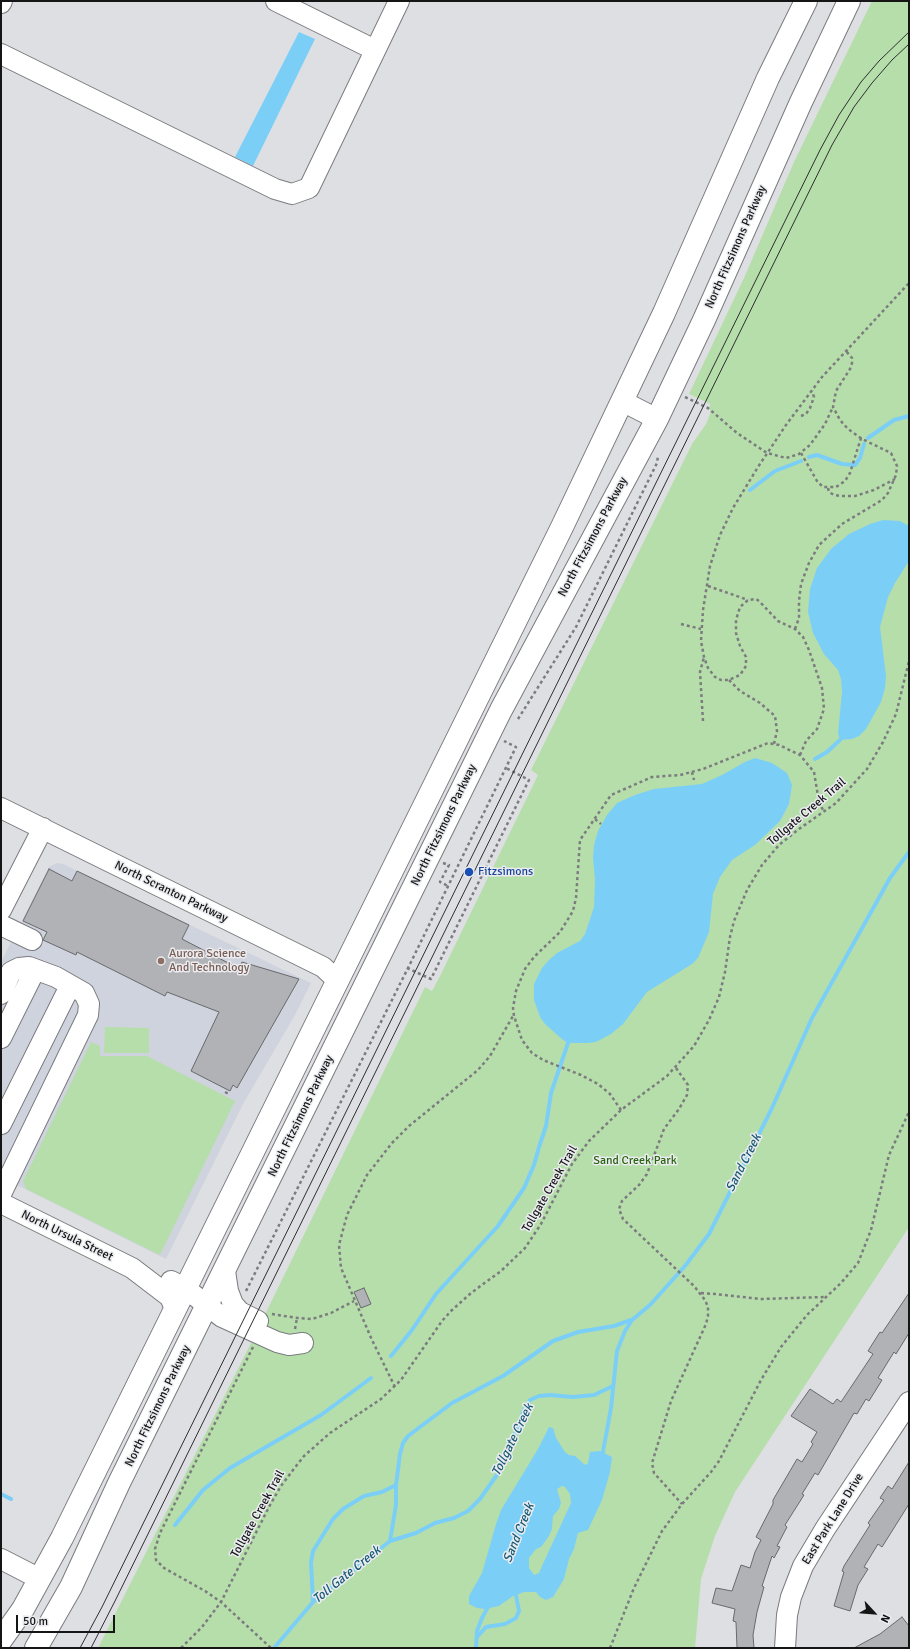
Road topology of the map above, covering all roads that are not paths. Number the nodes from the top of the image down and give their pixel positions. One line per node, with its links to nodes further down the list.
1 (276, 1): 5 (street)
2 (399, 1): 5 (street)
3 (806, 1): 7 (main road)
4 (849, 1): 8 (main road, North Fitzsimons Parkway)
5 (375, 50): 6 (street)
6 (1, 54)
7 (622, 402): 8 (street); 15 (main road)
8 (657, 419): 23 (main road, North Fitzsimons Parkway)
9 (1, 808): 10 (street, North Scranton Parkway)
10 (43, 828): 11 (street); 15 (street, North Scranton Parkway)
11 (1, 910)
12 (1, 926): 13 (street)
13 (32, 940)
14 (35, 970): 16 (street); 17 (street); 18 (street)
15 (338, 981): 24 (main road)
16 (70, 986): 19 (street); 20 (street)
17 (1, 994)
18 (1, 1038)
19 (1, 1124)
20 (1, 1194)
21 (1, 1203): 22 (street, North Ursula Street)
22 (134, 1269): 24 (street, North Ursula Street); 26 (street, North Ursula Street)
23 (225, 1271): 25 (main road, North Fitzsimons Parkway); 25 (street, North Ursula Street)
24 (185, 1288): 25 (street, North Ursula Street); 26 (main road)
25 (207, 1306): 31 (main road, North Fitzsimons Parkway)
26 (175, 1309): 29 (main road)
27 (909, 1402): 32 (street, East Park Lane Drive)
28 (1, 1559): 29 (street)
29 (40, 1579): 30 (main road)
30 (1, 1640)
31 (36, 1648)
32 (785, 1648)

